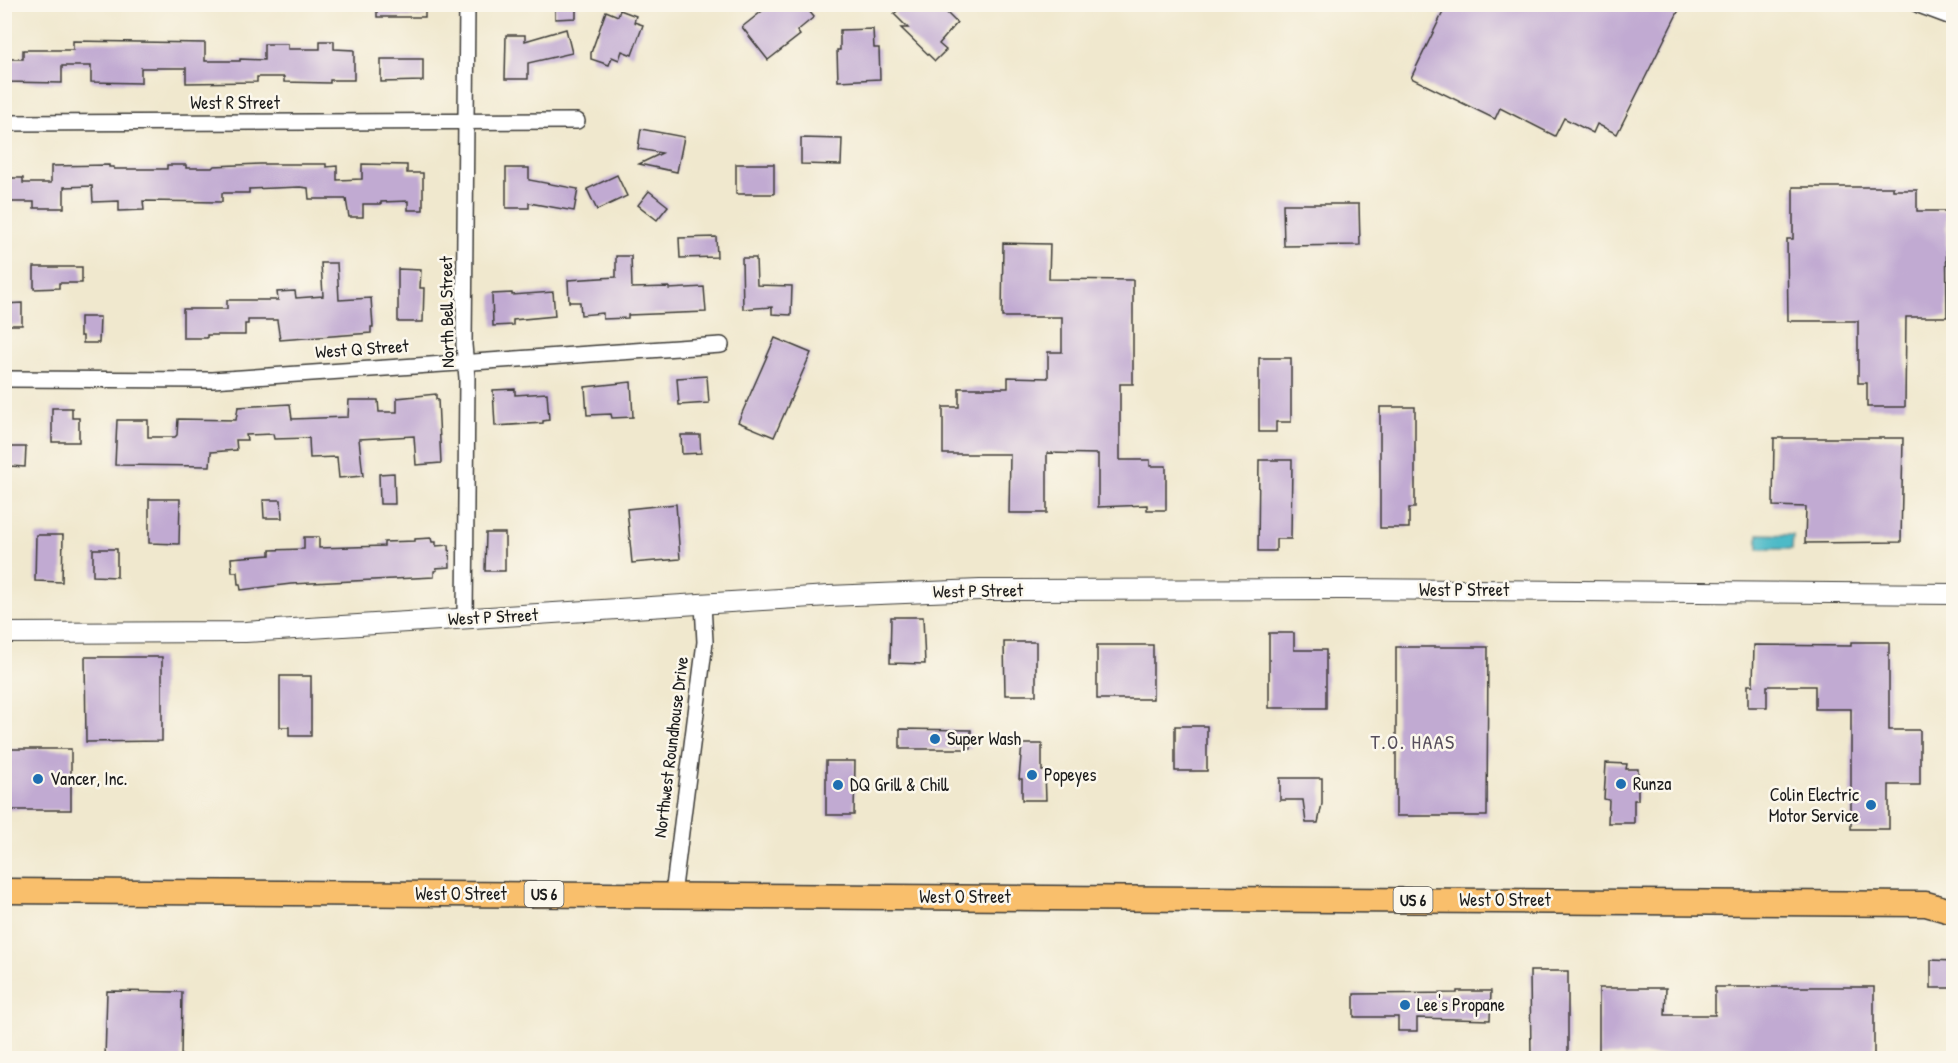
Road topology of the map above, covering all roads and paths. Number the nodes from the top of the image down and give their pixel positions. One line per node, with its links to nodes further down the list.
1 (467, 4): 5 (street, North Bell Street)
2 (1919, 5): 3 (street)
3 (1953, 18)
4 (577, 121): 5 (street, West R Street)
5 (466, 122): 6 (street, West R Street); 8 (street, North Bell Street)
6 (4, 123)
7 (721, 345): 8 (street, West Q Street)
8 (466, 362): 9 (street, West Q Street); 12 (street, North Bell Street)
9 (4, 379)
10 (1953, 594): 11 (street, West P Street)
11 (703, 604): 12 (street, West P Street); 15 (street, Northwest Roundhouse Drive)
12 (465, 619): 13 (street, West P Street)
13 (4, 633)
14 (4, 891): 15 (main road, West O Street / US 6)
15 (673, 895): 17 (main road, West O Street / US 6)
16 (1953, 895): 17 (main road, West O Street / US 6)
17 (1926, 904): 18 (main road, West O Street / US 6)
18 (1953, 912)

